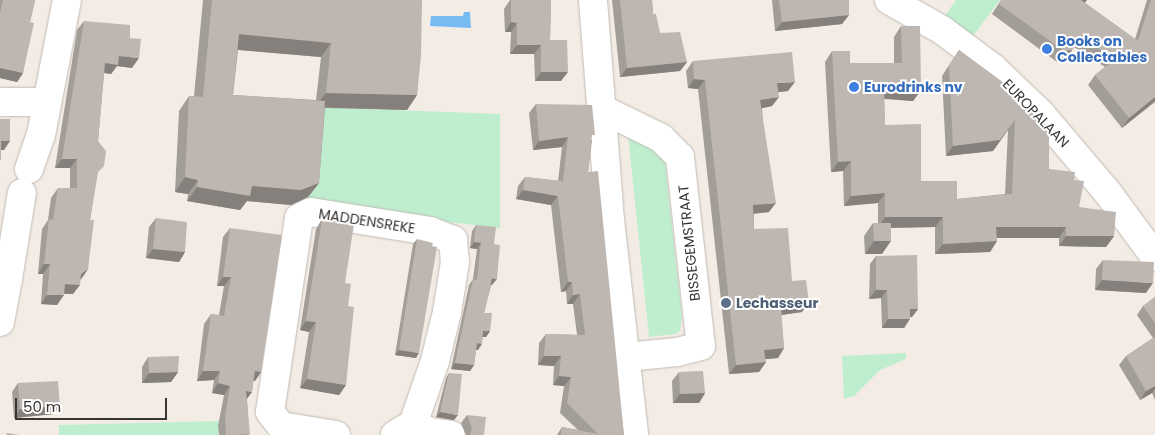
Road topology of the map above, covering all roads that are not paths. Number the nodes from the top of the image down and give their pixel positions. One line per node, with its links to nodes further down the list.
1 (67, 0): 5 (street)
2 (592, 0): 6 (street)
3 (889, 0): 7 (street, EUROPALAAN)
4 (0, 102): 5 (street)
5 (46, 102): 8 (street)
6 (602, 109): 10 (street); 10 (street, BISSEGEMSTRAAT)
7 (1155, 257)
8 (4, 279): 9 (street)
9 (0, 322)
10 (626, 357): 14 (street)
11 (404, 430): 12 (street, MADDENSREKE); 13 (street, MADDENSREKE)
12 (336, 435)
13 (451, 435)
14 (634, 435)

